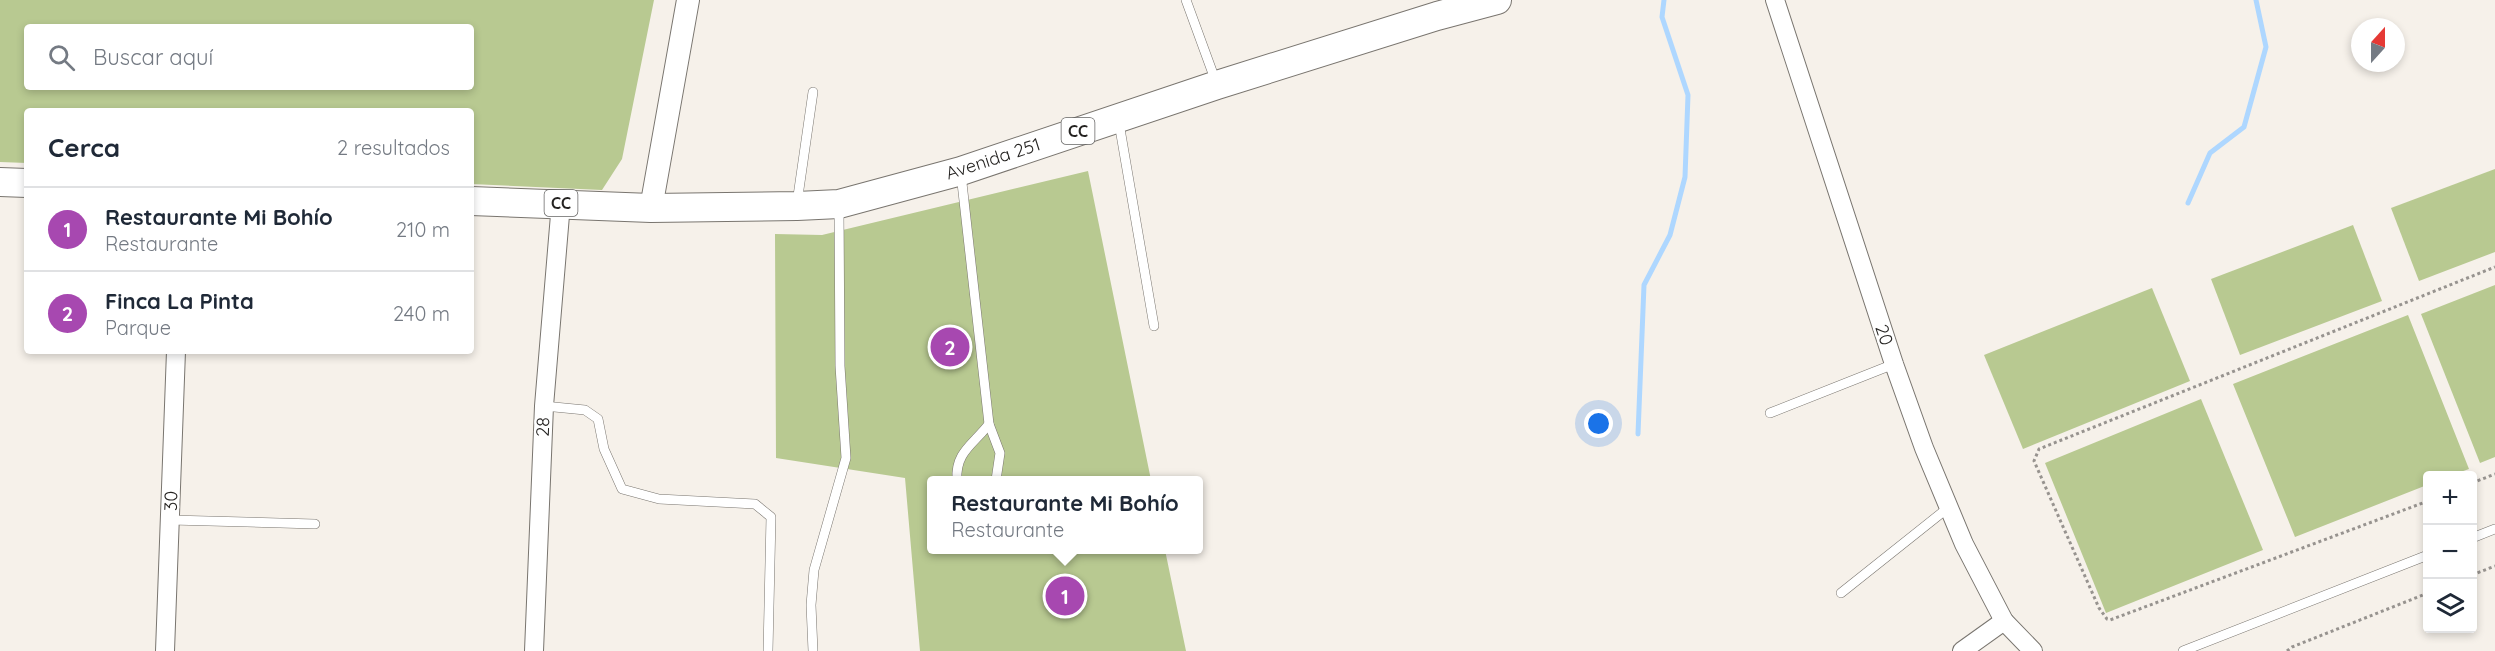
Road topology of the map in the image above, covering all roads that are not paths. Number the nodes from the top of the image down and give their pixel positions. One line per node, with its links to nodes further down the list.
1 (688, 0): 15 (street)
2 (1186, 0): 5 (lane)
3 (1497, 0): 5 (main road, Avenida 251 / CC)
4 (1775, 0): 18 (street, 20)
5 (1217, 85): 7 (main road, Avenida 251 / CC)
6 (813, 92): 14 (lane)
7 (1118, 117): 8 (main road, Avenida 251 / CC); 16 (lane)
8 (961, 171): 13 (main road, Avenida 251 / CC); 21 (lane)
9 (0, 182): 10 (main road)
10 (24, 183)
11 (474, 201): 12 (main road, Avenida 251 / CC)
12 (561, 203): 15 (main road, Avenida 251 / CC); 19 (street, 28)
13 (839, 204): 14 (main road, Avenida 251 / CC); 35 (lane)
14 (796, 206): 15 (main road, Avenida 251 / CC)
15 (651, 208)
16 (1154, 326)
17 (176, 354): 25 (street, 30)
18 (1894, 364): 20 (lane); 24 (street, 20)
19 (544, 406): 33 (street, 28); 34 (lane)
20 (1770, 413)
21 (989, 424): 22 (lane); 23 (lane)
22 (957, 476)
23 (997, 476)
24 (1949, 507): 30 (lane); 31 (street, 20)
25 (171, 520): 26 (lane); 32 (street, 30)
26 (315, 524)
27 (2495, 529): 28 (lane)
28 (2477, 536)
29 (2423, 557): 38 (lane)
30 (1841, 593)
31 (2004, 621): 36 (street); 37 (street, 20)
32 (165, 651)
33 (534, 651)
34 (768, 651)
35 (813, 651)
36 (1962, 651)
37 (2033, 651)
38 (2183, 651)

